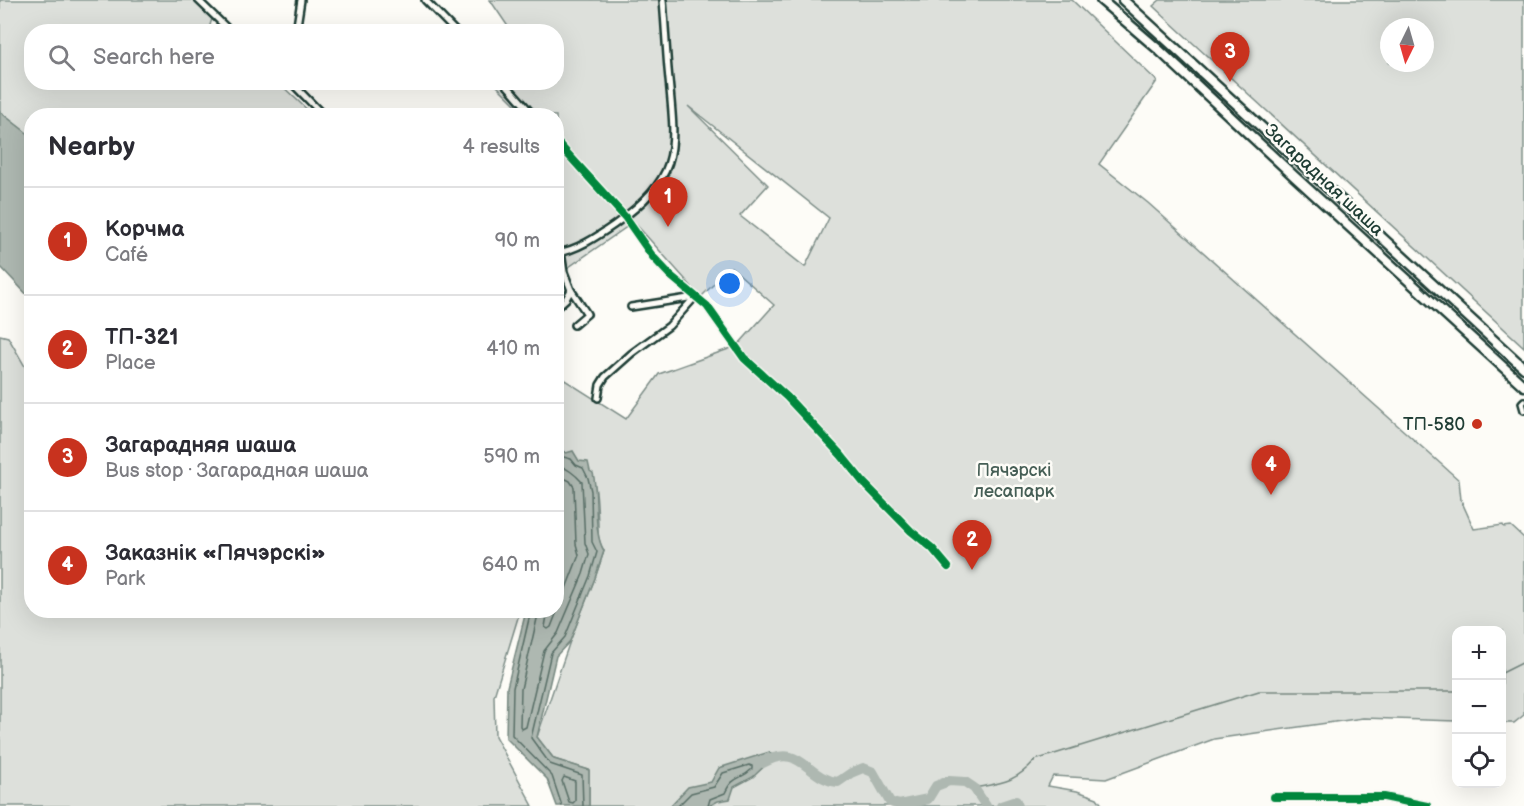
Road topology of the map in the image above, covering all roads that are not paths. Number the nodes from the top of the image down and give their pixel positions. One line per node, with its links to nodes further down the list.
1 (198, 0): 7 (street)
2 (301, 0): 8 (street)
3 (425, 0): 9 (street)
4 (663, 0): 15 (street)
5 (1101, 0): 24 (main road, Загарадная шаша)
6 (1123, 0): 23 (main road, Загарадная шаша)
7 (223, 24)
8 (297, 24)
9 (448, 24)
10 (299, 90): 12 (street)
11 (511, 90): 13 (street)
12 (316, 108)
13 (527, 108)
14 (564, 150): 15 (street)
15 (625, 217): 16 (street); 19 (street)
16 (564, 250)
17 (564, 272): 18 (street)
18 (571, 290): 20 (street); 22 (street)
19 (695, 297): 21 (street); 25 (street); 28 (street)
20 (564, 301)
21 (632, 307)
22 (574, 325)
23 (1524, 368)
24 (1524, 386)
25 (598, 398)
26 (1524, 401): 27 (street)
27 (1524, 410)
28 (948, 567)
29 (1274, 797): 30 (street)
30 (1427, 806)

